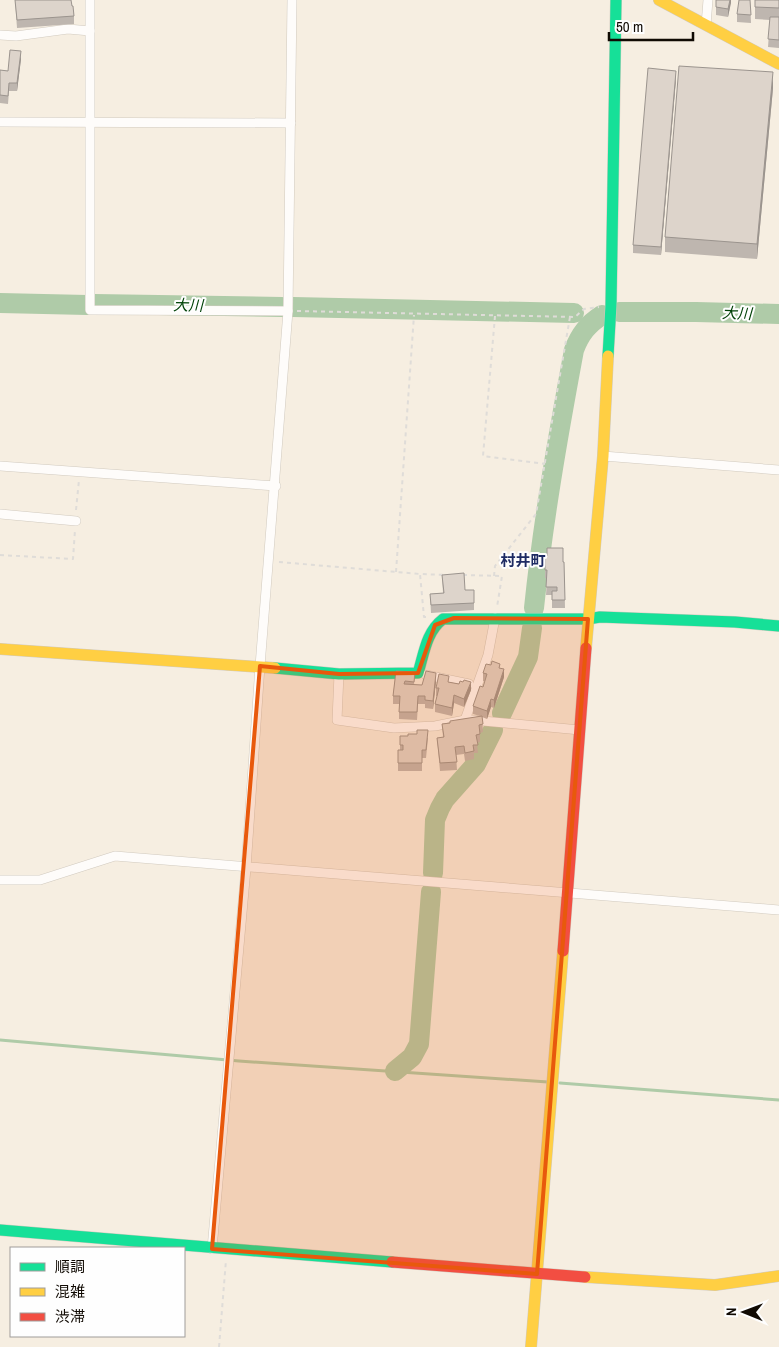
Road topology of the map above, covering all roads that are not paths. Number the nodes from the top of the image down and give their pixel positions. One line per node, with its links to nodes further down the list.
1 (90, 0): 7 (street)
2 (292, 0): 12 (street)
3 (616, 0): 14 (street)
4 (659, 0): 6 (street)
5 (708, 0): 6 (street)
6 (706, 25): 9 (street)
7 (90, 31): 8 (street); 11 (street)
8 (0, 35)
9 (779, 64)
10 (0, 122): 11 (street)
11 (90, 123): 12 (street); 13 (street)
12 (291, 123): 13 (street)
13 (288, 311): 17 (street)
14 (603, 456): 16 (street); 21 (street)
15 (0, 466): 17 (street)
16 (779, 470)
17 (276, 486): 24 (street)
18 (0, 514): 19 (street)
19 (76, 521)
20 (495, 618): 21 (street); 25 (street); 27 (street)
21 (588, 619): 22 (street); 29 (street)
22 (779, 626)
23 (0, 649): 24 (street)
24 (260, 666): 26 (street); 30 (street)
25 (418, 673): 26 (street); 27 (street)
26 (339, 674): 28 (street)
27 (477, 686): 28 (street)
28 (465, 720): 29 (street)
29 (580, 730): 32 (street)
30 (246, 868): 31 (street); 32 (street); 35 (street)
31 (0, 880)
32 (568, 893): 33 (street); 36 (street)
33 (779, 910)
34 (0, 1230): 35 (street)
35 (212, 1249): 36 (street)
36 (537, 1274): 37 (street); 38 (street)
37 (779, 1276)
38 (531, 1347)

